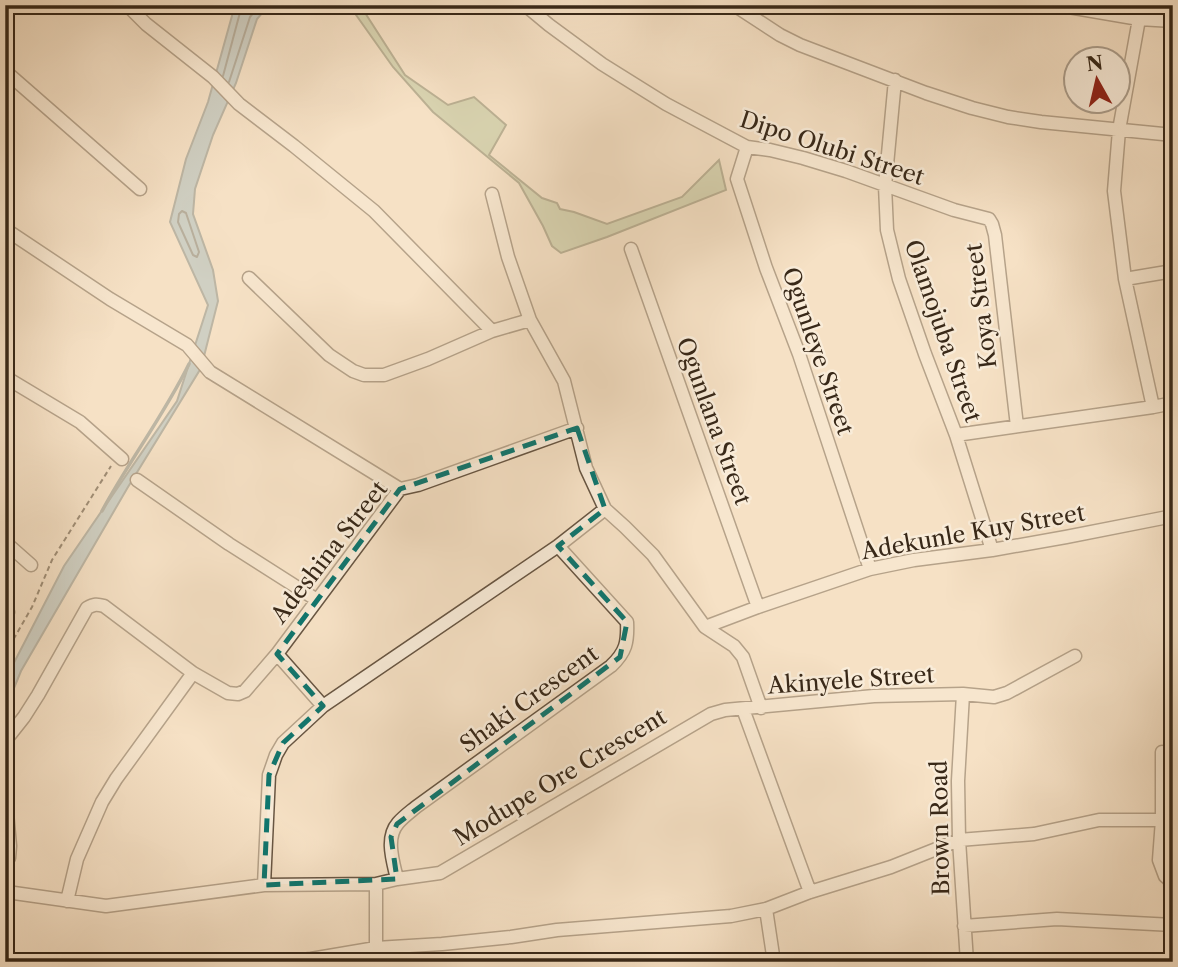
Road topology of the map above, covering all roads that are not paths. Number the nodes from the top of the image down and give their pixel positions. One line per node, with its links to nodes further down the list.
1 (127, 5): 22 (street)
2 (525, 5): 11 (street, Dipo Olubi Street)
3 (733, 5): 8 (street)
4 (1057, 5): 5 (street)
5 (1139, 19): 6 (street); 9 (street)
6 (1173, 21)
7 (5, 71): 13 (street)
8 (895, 80): 9 (street); 12 (street, Olamojuba Street)
9 (1119, 130): 10 (street); 20 (street)
10 (1173, 135)
11 (747, 147): 12 (street, Dipo Olubi Street); 38 (street, Ogunleye Street)
12 (885, 186): 15 (street, Dipo Olubi Street); 28 (street, Olamojuba Street)
13 (140, 189)
14 (492, 194): 21 (street)
15 (992, 223): 26 (street, Koya Street)
16 (5, 229): 31 (street)
17 (631, 249): 40 (street, Ogunlana Street)
18 (1173, 271): 20 (street)
19 (249, 278): 22 (street)
20 (1125, 279): 25 (street)
21 (530, 320): 22 (street); 27 (street)
22 (492, 331)
23 (5, 377): 29 (street)
24 (1173, 403): 25 (street)
25 (1153, 407): 26 (street)
26 (1017, 426): 28 (street)
27 (577, 428): 31 (street, Adeshina Street); 32 (street)
28 (956, 435): 36 (street, Olamojuba Street)
29 (120, 457)
30 (137, 480): 39 (street)
31 (400, 489): 39 (street, Adeshina Street)
32 (605, 509): 35 (street); 41 (street)
33 (1173, 516): 36 (street, Adekunle Kuy Street)
34 (5, 542): 37 (street)
35 (558, 545): 46 (street); 55 (street, Shaki Crescent)
36 (992, 550): 38 (street, Adekunle Kuy Street)
37 (31, 565)
38 (870, 569): 40 (street, Adekunle Kuy Street)
39 (317, 600): 42 (street, Adeshina Street)
40 (758, 607): 41 (street, Adekunle Kuy Street)
41 (705, 627): 47 (street)
42 (277, 654): 44 (street, Adeshina Street); 46 (street)
43 (1075, 656): 45 (street, Akinyele Street)
44 (193, 673): 49 (street); 61 (street)
45 (963, 694): 47 (street, Akinyele Street); 53 (street, Brown Road)
46 (323, 706): 58 (street)
47 (761, 708): 48 (street, Akinyele Street)
48 (743, 709): 55 (street, Modupe Ore Crescent); 60 (street)
49 (5, 741)
50 (1161, 752): 52 (street)
51 (5, 791): 54 (street)
52 (1162, 820): 53 (street); 56 (street)
53 (959, 840): 60 (street); 64 (street, Brown Road)
54 (9, 858)
55 (397, 879): 57 (street, Modupe Ore Crescent)
56 (1173, 883)
57 (376, 884): 58 (street, Modupe Ore Crescent); 65 (street)
58 (264, 886): 61 (street, Modupe Ore Crescent)
59 (10, 889): 61 (street, Modupe Ore Crescent)
60 (810, 892): 62 (street)
61 (67, 901)
62 (766, 909): 65 (street); 67 (street)
63 (1173, 925): 64 (street)
64 (964, 926): 68 (street, Brown Road)
65 (376, 948): 66 (street)
66 (282, 962)
67 (774, 962)
68 (967, 962)

